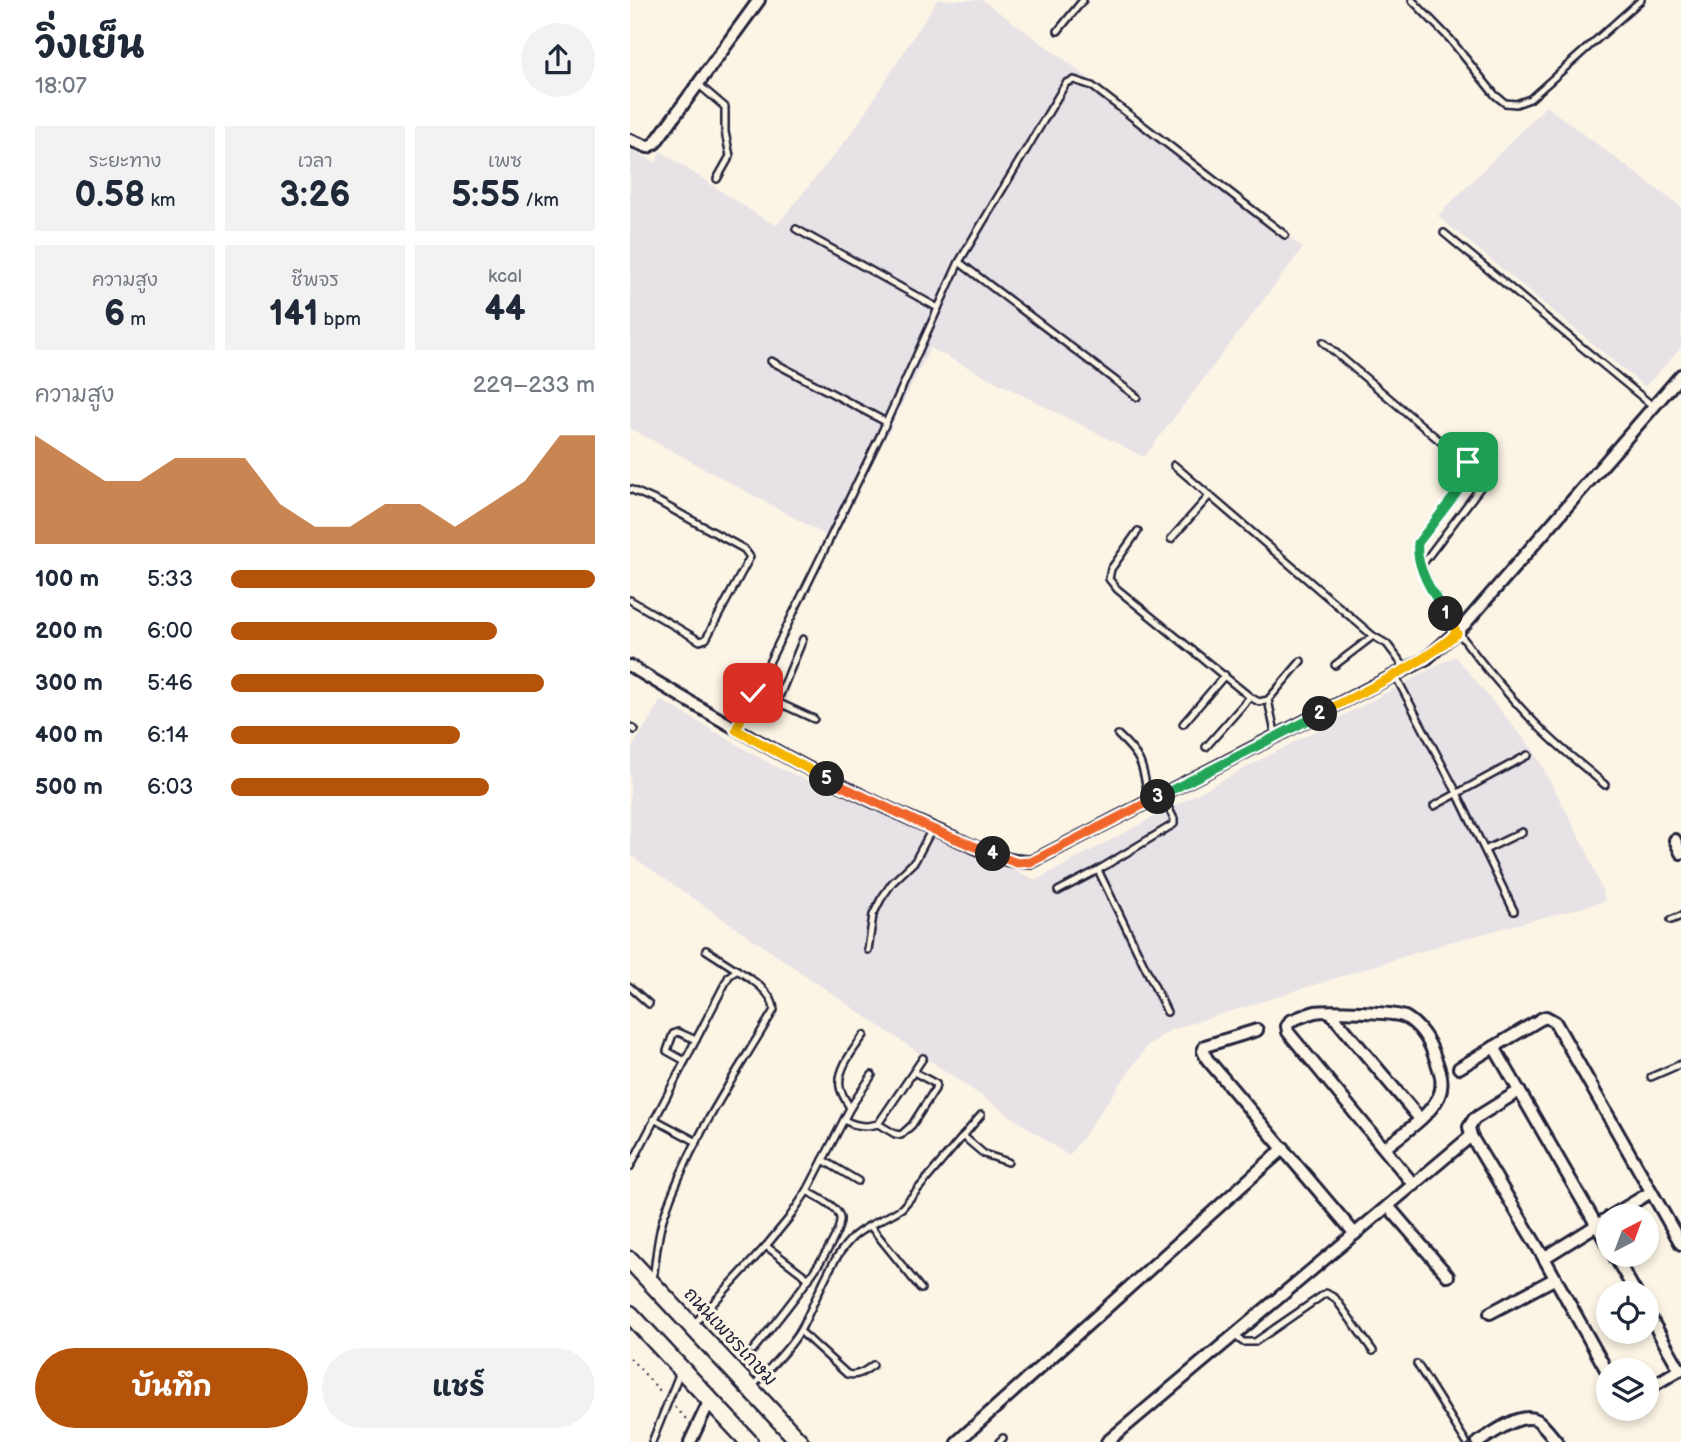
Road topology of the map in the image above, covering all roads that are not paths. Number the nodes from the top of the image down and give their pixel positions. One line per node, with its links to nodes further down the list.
1 (759, 0): 6 (street)
2 (1083, 0): 5 (lane)
3 (1412, 0): 4 (lane)
4 (1641, 0)
5 (1058, 31)
6 (698, 84): 7 (street); 8 (lane)
7 (630, 140)
8 (717, 179)
9 (796, 229): 13 (lane)
10 (1444, 233): 18 (lane)
11 (1285, 235): 12 (lane)
12 (959, 262): 13 (lane); 17 (lane)
13 (938, 308): 19 (lane)
14 (1323, 342): 21 (lane)
15 (771, 361): 19 (lane)
16 (1679, 382): 18 (street)
17 (1137, 397)
18 (1654, 407): 28 (street)
19 (886, 422): 37 (lane)
20 (1174, 465): 23 (lane)
21 (1475, 469): 26 (lane); 26 (lane)
22 (630, 489): 27 (lane)
23 (1210, 495): 25 (lane); 29 (lane)
24 (1138, 531): 36 (lane)
25 (1171, 540)
26 (1421, 566): 28 (lane)
27 (630, 600)
28 (1457, 633): 34 (street); 48 (lane)
29 (1373, 636): 33 (lane); 34 (lane)
30 (803, 639): 40 (lane)
31 (1301, 661): 39 (lane)
32 (630, 666): 43 (street)
33 (1335, 666)
34 (1406, 669): 35 (street)
35 (1395, 675): 45 (street); 49 (lane)
36 (1225, 676): 38 (lane); 42 (lane)
37 (753, 693): 40 (lane); 43 (lane)
38 (1250, 697): 39 (lane); 46 (lane)
39 (1268, 700): 45 (lane)
40 (777, 702): 41 (lane)
41 (814, 719)
42 (1183, 724)
43 (736, 730): 53 (street)
44 (1118, 735): 51 (lane)
45 (1276, 737): 50 (street)
46 (1206, 747)
47 (1528, 755): 49 (lane)
48 (1605, 785)
49 (1457, 793): 52 (lane); 56 (lane)
50 (1162, 795): 51 (street); 58 (lane)
51 (1149, 801): 53 (street)
52 (1434, 806)
53 (932, 829): 64 (lane)
54 (1522, 832): 56 (lane)
55 (1675, 841): 57 (street)
56 (1485, 850): 60 (lane)
57 (1681, 853)
58 (1098, 870): 59 (lane); 68 (lane)
59 (1058, 891)
60 (1514, 911)
61 (1681, 915): 62 (lane)
62 (1671, 920)
63 (706, 950): 65 (lane)
64 (868, 950)
65 (737, 970): 72 (lane); 90 (lane)
66 (630, 987): 67 (lane)
67 (649, 1004)
68 (1167, 1012)
69 (1330, 1012): 85 (street); 85 (street); 92 (street)
70 (1257, 1030): 91 (street)
71 (863, 1035): 82 (lane)
72 (696, 1040): 75 (lane); 75 (lane)
73 (1494, 1047): 77 (street); 81 (street); 99 (street)
74 (923, 1058): 78 (lane)
75 (685, 1061): 84 (lane)
76 (1681, 1064): 80 (lane)
77 (1459, 1068)
78 (914, 1072): 87 (lane); 87 (lane)
79 (872, 1076): 82 (lane)
80 (1651, 1077)
81 (1519, 1091): 89 (street); 102 (street)
82 (850, 1108): 86 (lane)
83 (981, 1115): 88 (lane)
84 (654, 1119): 90 (lane); 95 (lane)
85 (1420, 1119): 92 (street)
86 (844, 1121): 87 (lane); 93 (lane)
87 (877, 1124)
88 (963, 1136): 94 (lane); 104 (lane)
89 (1471, 1136): 97 (street); 108 (street)
90 (697, 1142): 113 (lane)
91 (1284, 1148): 105 (street); 135 (street)
92 (1385, 1148): 97 (street)
93 (823, 1160): 96 (lane); 98 (lane)
94 (1007, 1162)
95 (630, 1167)
96 (858, 1181)
97 (1414, 1185): 101 (street)
98 (807, 1191): 107 (lane); 111 (lane)
99 (1651, 1192): 100 (street); 106 (street)
100 (1631, 1204)
101 (1388, 1206): 105 (street); 110 (street)
102 (1596, 1223)
103 (1596, 1226): 108 (street)
104 (871, 1227): 114 (lane); 118 (lane)
105 (1355, 1234): 120 (street)
106 (1681, 1244)
107 (766, 1246): 111 (lane); 117 (lane)
108 (1544, 1258): 112 (street)
109 (630, 1260): 113 (main road, ถนนเพชรเกษม)
110 (1448, 1276)
111 (809, 1279): 121 (lane)
112 (1554, 1279): 115 (street); 123 (street)
113 (652, 1283): 117 (main road, ถนนเพชรเกษม)
114 (921, 1289)
115 (1490, 1313)
116 (630, 1314): 126 (main road)
117 (692, 1326): 129 (main road, ถนนเพชรเกษม)
118 (800, 1331): 125 (lane); 129 (lane)
119 (1659, 1332): 127 (street)
120 (1234, 1335): 122 (lane); 136 (street)
121 (753, 1350)
122 (1373, 1351)
123 (1599, 1358)
124 (1417, 1364): 137 (lane)
125 (873, 1365)
126 (681, 1369): 130 (main road); 131 (lane)
127 (1681, 1369): 128 (street)
128 (1659, 1382)
129 (750, 1389): 134 (main road, ถนนเพชรเกษม)
130 (710, 1400): 132 (street); 133 (main road)
131 (652, 1442)
132 (690, 1442)
133 (749, 1442)
134 (800, 1442)
135 (957, 1442)
136 (1107, 1442)
137 (1466, 1442)
138 (1478, 1442): 139 (street)
139 (1556, 1442)

